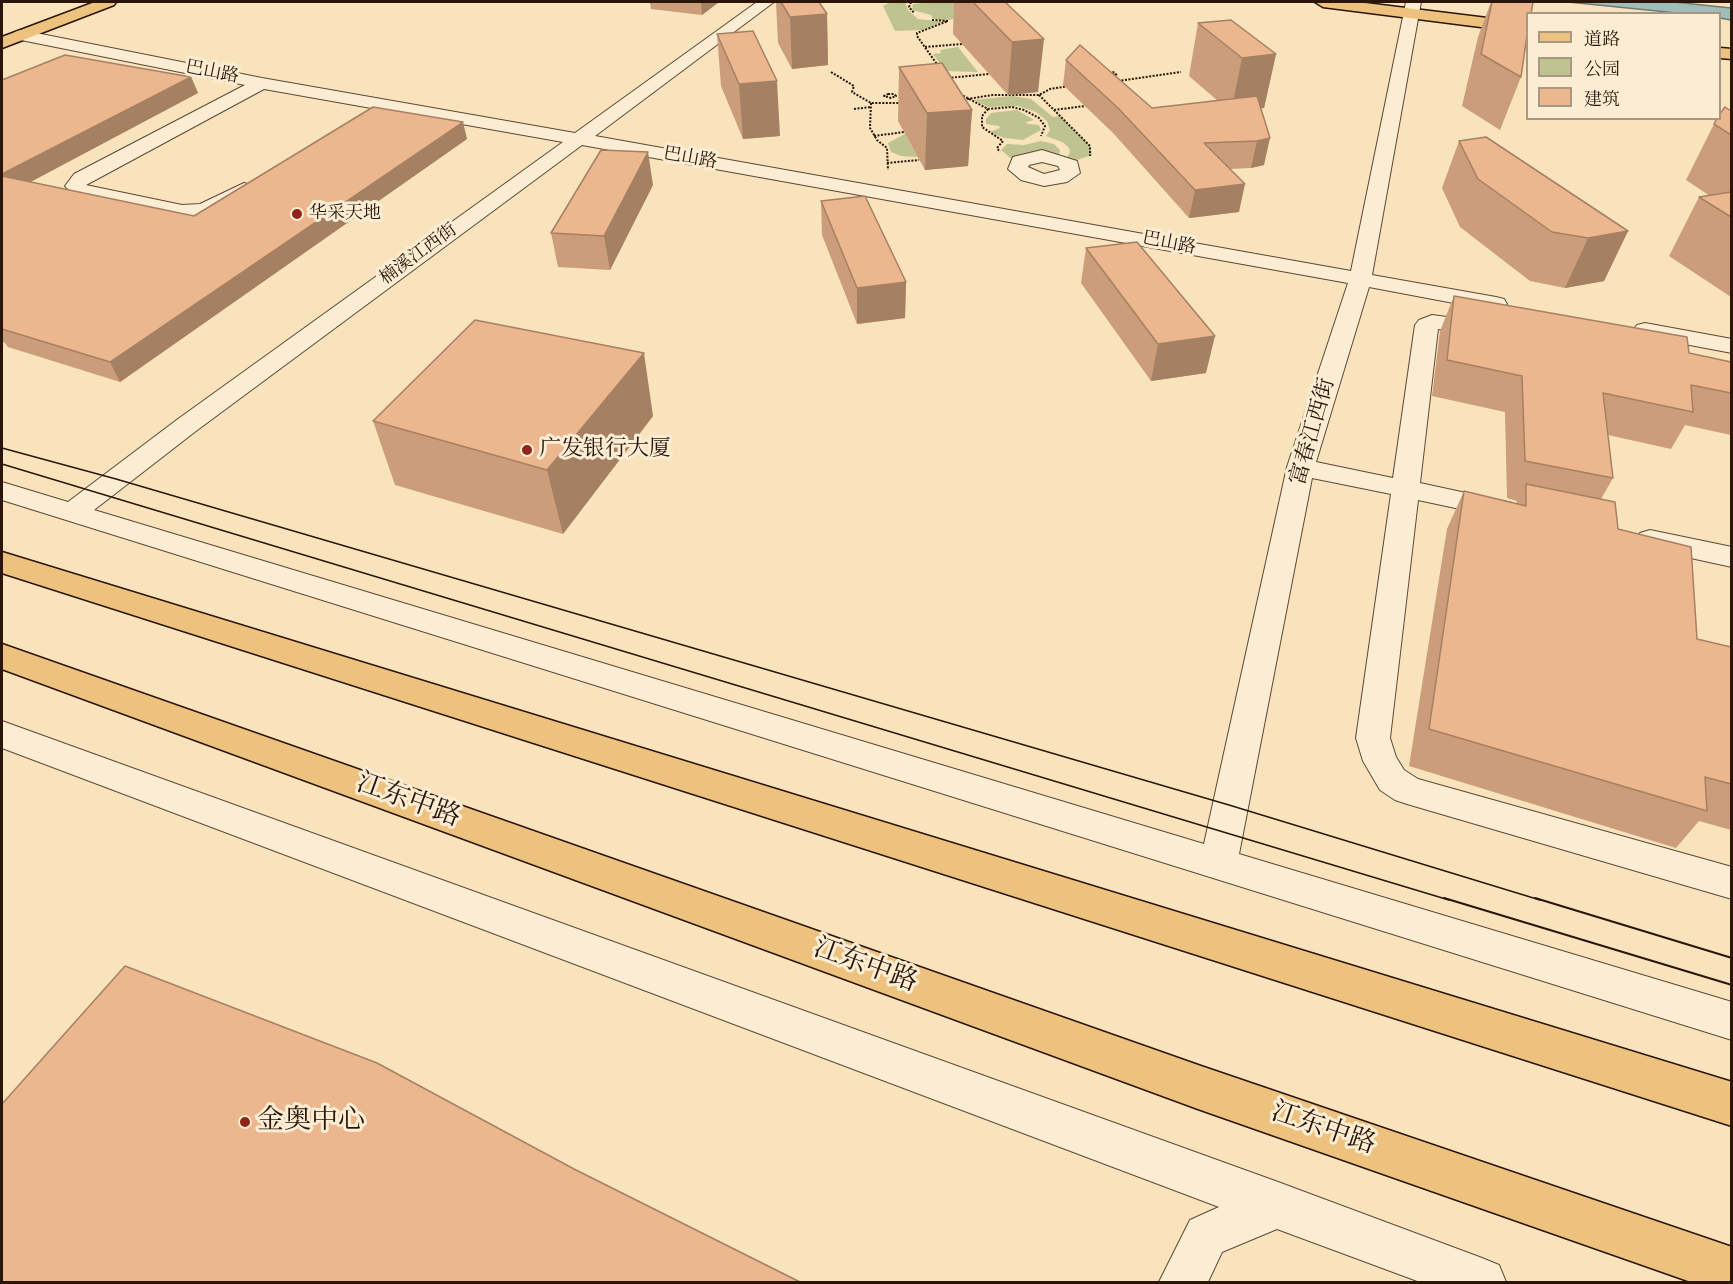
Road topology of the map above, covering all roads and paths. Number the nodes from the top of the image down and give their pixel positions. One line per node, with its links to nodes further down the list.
1 (108, 2): 10 (main road)
2 (766, 2): 40 (street, 楠溪江西街)
3 (911, 2): 6 (path)
4 (1323, 2): 5 (main road)
5 (1420, 5): 7 (main road); 9 (main road); 49 (street, 富春江西街)
6 (914, 13)
7 (1526, 14)
8 (932, 20): 13 (path)
9 (1526, 28)
10 (21, 35): 11 (main road); 21 (street, 巴山路)
11 (2, 43)
12 (962, 44): 13 (path)
13 (925, 47): 14 (path)
14 (941, 70)
15 (831, 72): 29 (path)
16 (1181, 72): 20 (path)
17 (989, 74): 22 (path)
18 (1098, 74): 20 (path)
19 (1116, 81): 20 (path)
20 (1121, 81)
21 (262, 83): 31 (street, 巴山路); 46 (street)
22 (950, 84)
23 (1075, 85): 25 (path)
24 (904, 95): 26 (path)
25 (1039, 95): 28 (path); 36 (path)
26 (896, 96)
27 (952, 96): 28 (path)
28 (966, 99): 35 (path)
29 (871, 103): 30 (path); 33 (path)
30 (907, 103)
31 (386, 105): 37 (street); 40 (street, 巴山路)
32 (1085, 106): 36 (path)
33 (871, 108): 34 (path); 39 (path)
34 (854, 109)
35 (988, 109): 42 (path); 44 (path)
36 (1054, 110): 42 (path)
37 (365, 117)
38 (904, 132): 39 (path)
39 (874, 136): 43 (path)
40 (577, 139): 48 (street, 巴山路); 55 (street, 楠溪江西街)
41 (919, 160): 43 (path)
42 (1064, 162): 44 (street); 47 (street)
43 (887, 163): 45 (path)
44 (1019, 163): 47 (street)
45 (888, 170)
46 (262, 178)
47 (1036, 179): 48 (street)
48 (1012, 215): 49 (street, 巴山路)
49 (1360, 280): 52 (street, 富春江西街); 53 (street, 巴山路)
50 (1627, 327): 51 (street)
51 (1731, 346)
52 (1301, 467): 53 (street); 62 (street, 富春江西街)
53 (1406, 489): 56 (street); 63 (street)
54 (2, 491): 55 (street)
55 (73, 512): 62 (street)
56 (1522, 513)
57 (1627, 535): 58 (street)
58 (1731, 557)
59 (2, 562): 65 (main road)
60 (2, 656): 67 (main road, 江东中路)
61 (2, 734): 66 (street)
62 (1218, 865): 64 (street)
63 (1731, 883)
64 (1731, 1021)
65 (1731, 1104)
66 (1278, 1205): 68 (street); 69 (street)
67 (1731, 1272)
68 (1183, 1282)
69 (1482, 1282)

